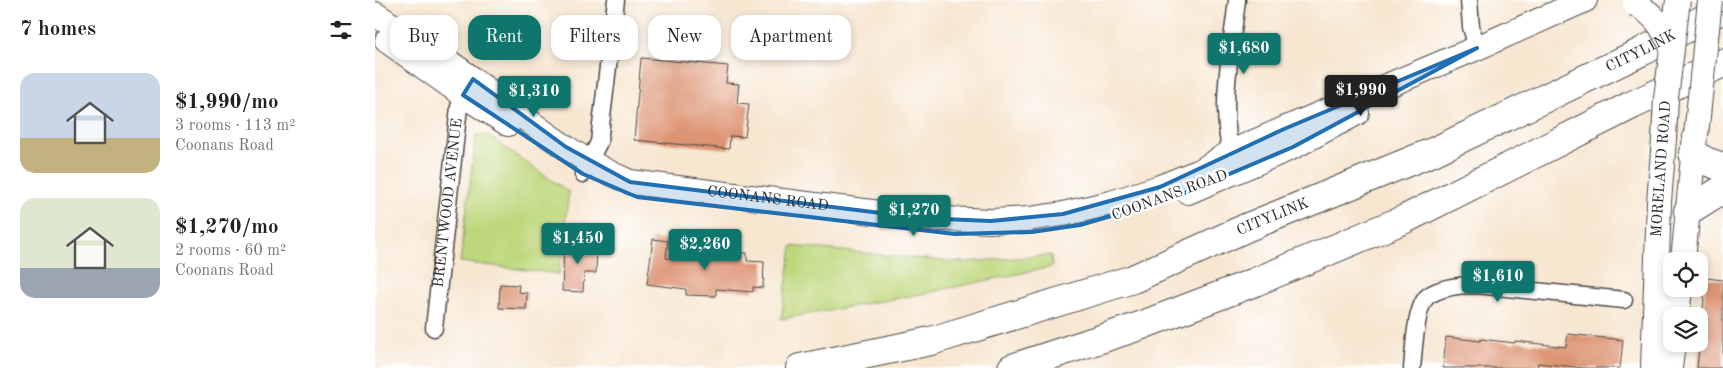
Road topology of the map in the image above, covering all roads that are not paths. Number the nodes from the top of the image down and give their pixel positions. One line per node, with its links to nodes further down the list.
1 (616, 0): 18 (street)
2 (1237, 0): 16 (street)
3 (1469, 0): 12 (street)
4 (1585, 0): 12 (street, COONANS ROAD)
5 (1678, 0): 11 (street, MORELAND ROAD, bridge)
6 (1710, 0): 15 (street, MORELAND ROAD, bridge)
7 (1628, 2): 11 (street, bridge)
8 (1723, 9): 25 (highway, CITYLINK)
9 (375, 14): 14 (street, COONANS ROAD)
10 (375, 33): 14 (street, COONANS ROAD)
11 (1672, 47): 15 (street, MORELAND ROAD, bridge)
12 (1477, 48): 16 (street, COONANS ROAD)
13 (1723, 62): 26 (highway)
14 (468, 87): 18 (street, COONANS ROAD); 23 (street, BRENTWOOD AVENUE)
15 (1683, 141): 17 (highway); 20 (street, MORELAND ROAD); 28 (street, MORELAND ROAD)
16 (1234, 162): 18 (street, COONANS ROAD)
17 (1723, 167)
18 (587, 168)
19 (1723, 189): 20 (highway)
20 (1688, 211): 21 (street, MORELAND ROAD)
21 (1684, 252)
22 (1624, 300): 27 (street)
23 (434, 328)
24 (1672, 352): 29 (street)
25 (800, 368)
26 (1012, 368)
27 (1412, 368)
28 (1653, 368)
29 (1670, 368)

